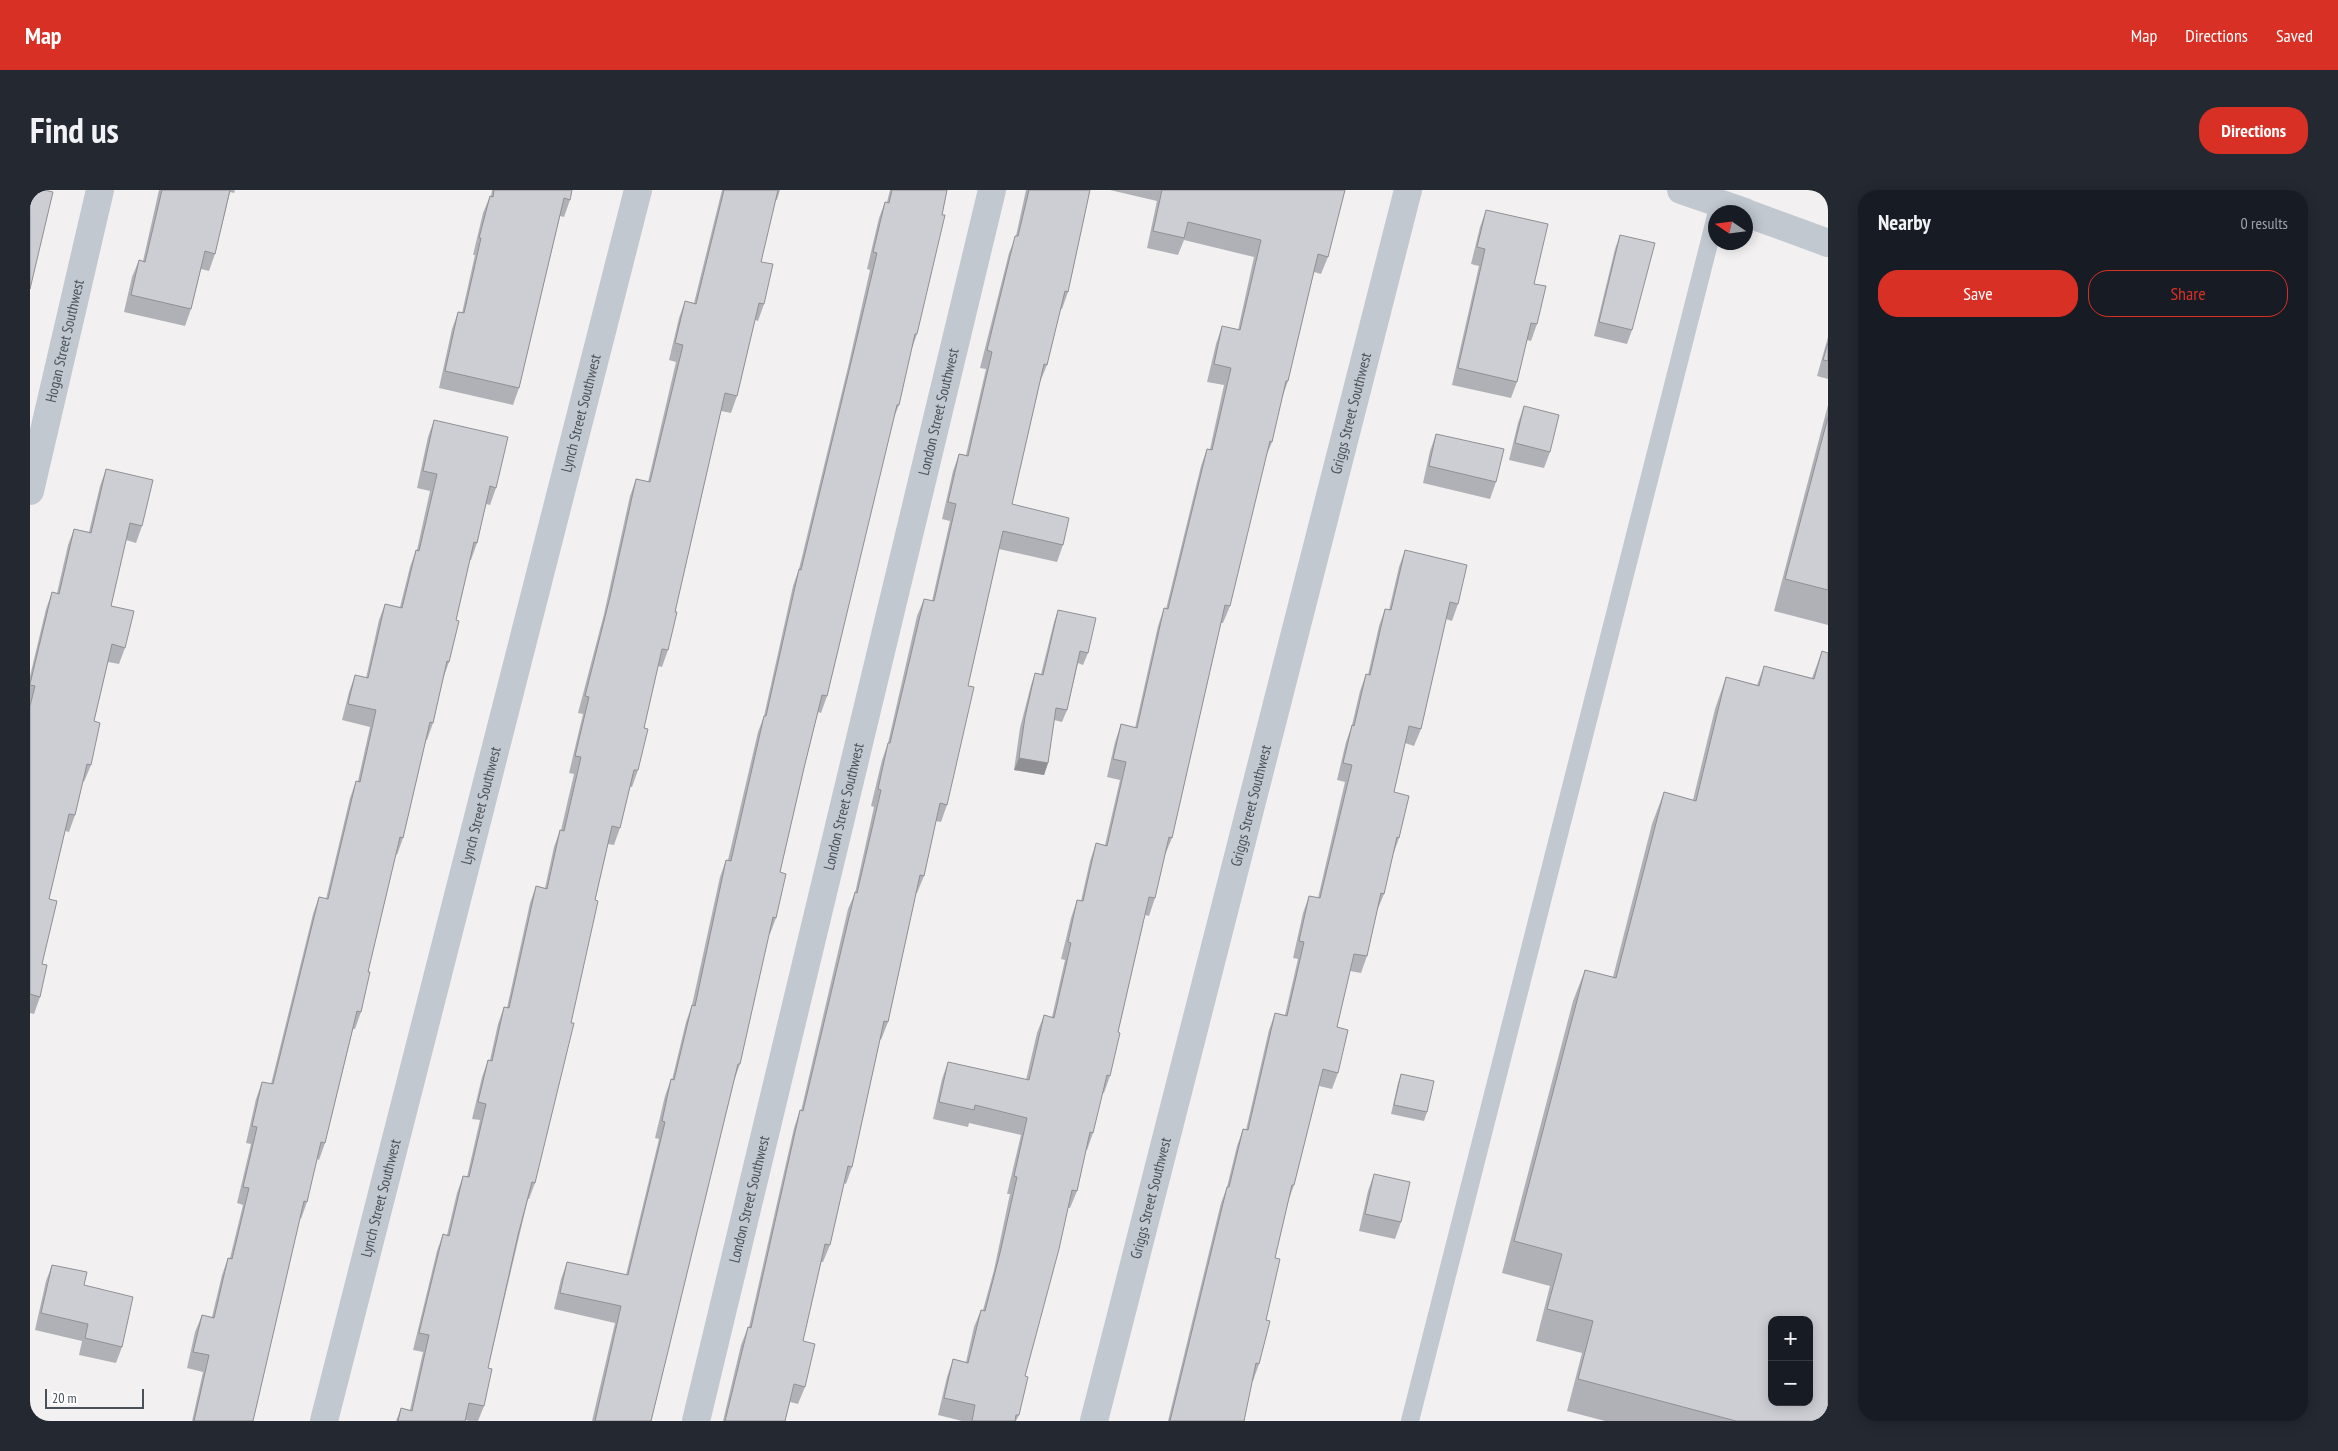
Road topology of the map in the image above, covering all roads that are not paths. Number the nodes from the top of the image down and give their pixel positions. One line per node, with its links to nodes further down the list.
1 (100, 190): 10 (street, Hogan Street Southwest)
2 (638, 190): 11 (street, Lynch Street Southwest)
3 (992, 190): 12 (street, London Street Southwest)
4 (1408, 190): 13 (street, Griggs Street Southwest)
5 (1681, 190): 6 (street)
6 (1708, 206)
7 (1753, 216): 8 (street)
8 (1828, 243)
9 (1708, 246): 14 (lane)
10 (30, 491)
11 (324, 1421)
12 (696, 1421)
13 (1094, 1421)
14 (1410, 1421)

